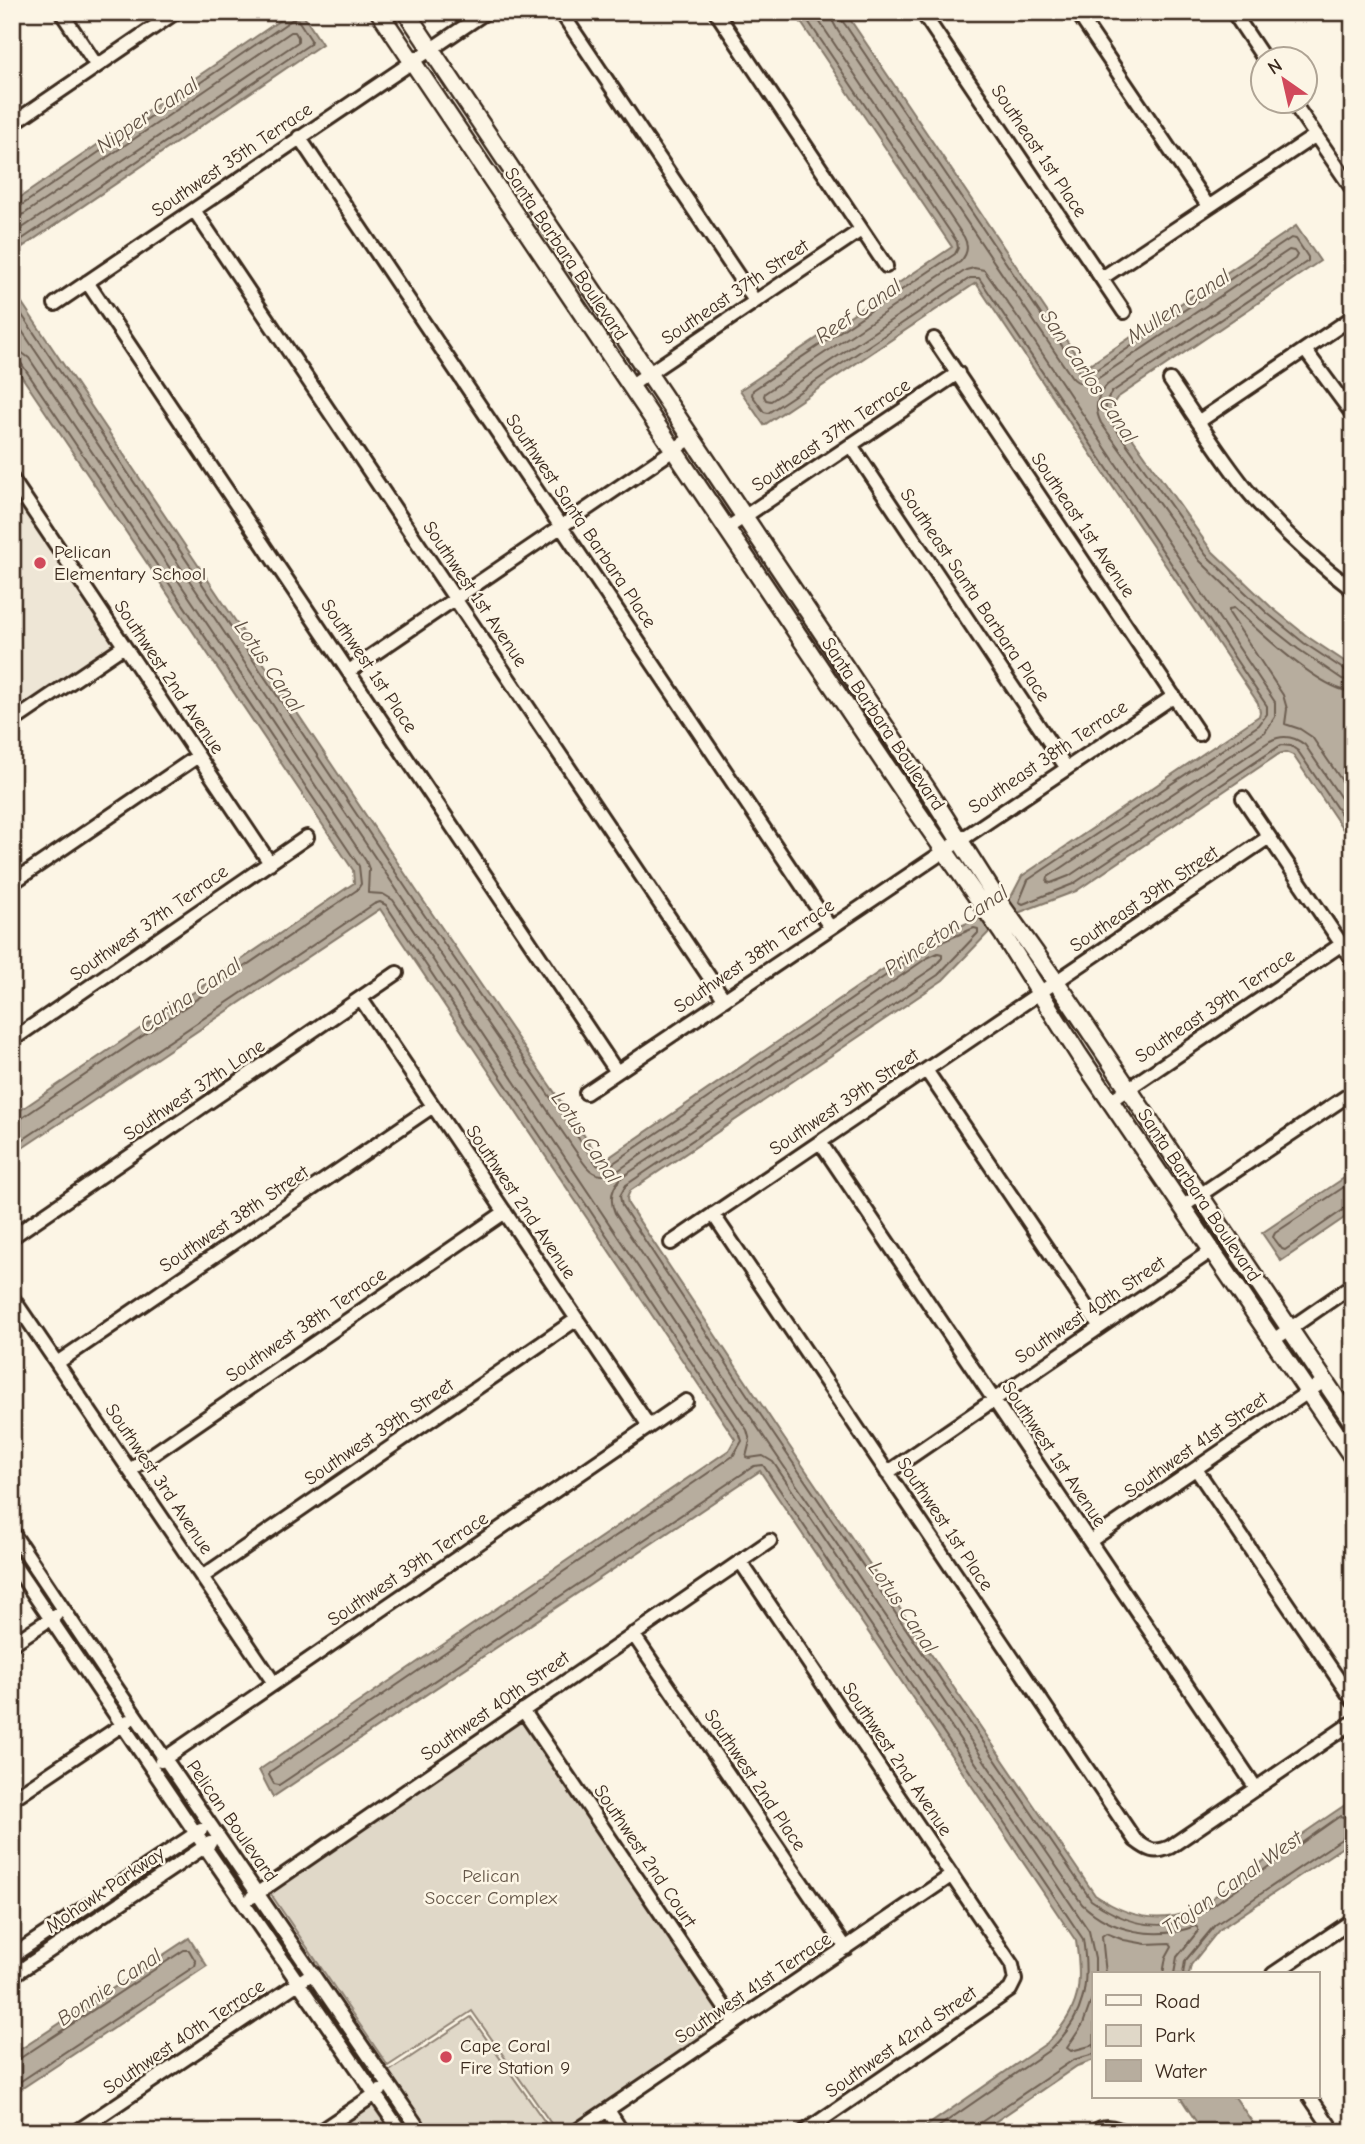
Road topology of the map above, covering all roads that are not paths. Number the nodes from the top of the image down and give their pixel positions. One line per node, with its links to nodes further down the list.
1 (61, 12): 14 (street)
2 (176, 12): 14 (street)
3 (379, 12): 13 (main road, Santa Barbara Boulevard)
4 (406, 12): 12 (main road, Santa Barbara Boulevard)
5 (486, 12): 12 (street, Southwest 35th Terrace)
6 (561, 12): 28 (street)
7 (716, 12): 24 (street)
8 (922, 12): 26 (street, Southeast 1st Place)
9 (1077, 12): 20 (street)
10 (1233, 12): 11 (street)
11 (1256, 46)
12 (430, 49): 13 (street, Southwest 35th Terrace); 22 (main road, Santa Barbara Boulevard)
13 (412, 61): 18 (street, Southwest 35th Terrace); 23 (main road, Santa Barbara Boulevard)
14 (97, 66): 16 (street)
15 (1303, 116): 17 (street)
16 (12, 124)
17 (1316, 135): 19 (street); 20 (street)
18 (299, 137): 21 (street, Southwest 35th Terrace); 45 (street, Southwest Santa Barbara Place)
19 (1353, 190)
20 (1208, 206): 26 (street)
21 (194, 210): 27 (street, Southwest 35th Terrace); 48 (street, Southwest 1st Avenue)
22 (537, 210): 23 (main road); 34 (main road, Santa Barbara Boulevard)
23 (520, 222): 37 (main road, Santa Barbara Boulevard)
24 (861, 230): 25 (street); 28 (street, Southeast 37th Street)
25 (886, 267)
26 (1102, 278): 30 (street, Southeast 1st Place)
27 (87, 282): 29 (street, Southwest 35th Terrace); 51 (street, Southwest 1st Place)
28 (755, 302): 34 (street, Southeast 37th Street)
29 (55, 304)
30 (1124, 312)
31 (1353, 317): 33 (street)
32 (934, 339): 35 (street, Southeast 1st Avenue)
33 (1305, 350): 38 (street); 39 (street)
34 (648, 373): 37 (street, Southeast 37th Street); 40 (main road, Santa Barbara Boulevard)
35 (958, 373): 41 (street, Southeast 37th Terrace); 53 (street, Southeast 1st Avenue)
36 (1170, 380): 39 (street)
37 (630, 386): 42 (main road, Santa Barbara Boulevard)
38 (1353, 415)
39 (1198, 422): 47 (street)
40 (691, 438): 42 (street); 44 (main road, Santa Barbara Boulevard)
41 (851, 445): 44 (street, Southeast 37th Terrace); 57 (street, Southeast Santa Barbara Place)
42 (673, 450): 45 (street); 46 (main road, Santa Barbara Boulevard)
43 (12, 479): 49 (street, Southwest 2nd Avenue)
44 (744, 517): 46 (street, Southeast 37th Terrace); 50 (main road, Santa Barbara Boulevard)
45 (561, 526): 48 (street); 66 (street, Southwest Santa Barbara Place)
46 (726, 529): 52 (main road, Santa Barbara Boulevard)
47 (1353, 590)
48 (455, 598): 51 (street); 74 (street, Southwest 1st Avenue)
49 (124, 646): 54 (street); 56 (street, Southwest 2nd Avenue)
50 (845, 668): 52 (main road); 61 (main road, Santa Barbara Boulevard)
51 (349, 671): 77 (street, Southwest 1st Place)
52 (828, 680): 62 (main road, Santa Barbara Boulevard)
53 (1174, 696): 55 (street, Southeast 1st Avenue); 57 (street, Southeast 38th Terrace)
54 (12, 722)
55 (1199, 734)
56 (198, 756): 63 (street, Southwest 2nd Avenue); 64 (street)
57 (1066, 767): 61 (street, Southeast 38th Terrace)
58 (1243, 798): 60 (street)
59 (307, 837): 63 (street, Southwest 37th Terrace)
60 (1269, 837): 68 (street); 71 (street, Southeast 39th Street)
61 (960, 840): 62 (street, Southeast 38th Terrace); 65 (main road, Santa Barbara Boulevard)
62 (944, 851): 65 (main road, Santa Barbara Boulevard); 66 (street, Southwest 38th Terrace)
63 (270, 863): 75 (street, Southwest 37th Terrace)
64 (12, 883)
65 (991, 904): 67 (main road, Santa Barbara Boulevard)
66 (830, 927): 74 (street, Southwest 38th Terrace)
67 (1008, 929): 71 (main road, Santa Barbara Boulevard); 72 (main road, Santa Barbara Boulevard)
68 (1342, 944): 69 (street); 78 (street, Southeast 39th Terrace)
69 (1353, 961)
70 (397, 973): 73 (street, Southwest 37th Lane)
71 (1056, 983): 72 (street, Southeast 39th Street); 78 (main road, Santa Barbara Boulevard)
72 (1040, 993): 76 (street, Southwest 39th Street); 81 (main road, Santa Barbara Boulevard)
73 (361, 999): 82 (street, Southwest 2nd Avenue); 88 (street, Southwest 37th Lane)
74 (724, 999): 77 (street, Southwest 38th Terrace)
75 (12, 1040)
76 (926, 1070): 83 (street, Southwest 39th Street); 94 (street)
77 (617, 1072): 80 (street, Southwest 38th Terrace)
78 (1128, 1088): 81 (street, Southeast 39th Terrace); 84 (main road, Santa Barbara Boulevard)
79 (1353, 1092): 84 (street)
80 (586, 1093)
81 (1110, 1101): 85 (main road, Santa Barbara Boulevard)
82 (433, 1106): 86 (street, Southwest 2nd Avenue); 97 (street, Southwest 38th Street)
83 (820, 1142): 87 (street, Southwest 39th Street); 100 (street, Southwest 1st Avenue)
84 (1200, 1196): 85 (street); 95 (main road, Santa Barbara Boulevard)
85 (1182, 1207): 90 (main road, Santa Barbara Boulevard)
86 (505, 1212): 93 (street, Southwest 2nd Avenue); 107 (street, Southwest 38th Terrace)
87 (713, 1214): 89 (street, Southwest 39th Street); 108 (street, Southwest 1st Place)
88 (12, 1237)
89 (671, 1243)
90 (1211, 1251): 94 (street, Southwest 40th Street); 96 (main road, Santa Barbara Boulevard)
91 (1353, 1285): 95 (street)
92 (12, 1297): 97 (street, Southwest 3rd Avenue)
93 (577, 1319): 103 (street, Southwest 2nd Avenue); 114 (street, Southwest 39th Street)
94 (1100, 1327): 100 (street, Southwest 40th Street)
95 (1289, 1328): 96 (street); 98 (main road, Santa Barbara Boulevard)
96 (1272, 1341): 99 (main road, Santa Barbara Boulevard)
97 (57, 1363): 107 (street, Southwest 3rd Avenue)
98 (1324, 1381): 99 (street, Southwest 41st Street); 102 (main road, Santa Barbara Boulevard)
99 (1308, 1392): 104 (main road, Santa Barbara Boulevard); 106 (street, Southwest 41st Street)
100 (994, 1399): 108 (street, Southwest 40th Street); 111 (street, Southwest 1st Avenue)
101 (686, 1401): 103 (street, Southwest 39th Terrace)
102 (1351, 1418): 104 (street)
103 (649, 1426): 119 (street, Southwest 39th Terrace)
104 (1332, 1428): 105 (main road, Santa Barbara Boulevard)
105 (1353, 1458)
106 (1196, 1469): 111 (street, Southwest 41st Street); 120 (street)
107 (130, 1470): 114 (street, Southwest 3rd Avenue)
108 (887, 1473): 127 (street, Southwest 1st Place)
109 (12, 1531): 115 (street, Pelican Boulevard)
110 (769, 1541): 112 (street, Southwest 40th Street)
111 (1090, 1541): 127 (street, Southwest 1st Avenue)
112 (740, 1561): 117 (street, Southwest 40th Street); 133 (street, Southwest 2nd Avenue)
113 (12, 1562): 116 (street, Pelican Boulevard)
114 (202, 1577): 119 (street, Southwest 3rd Avenue)
115 (64, 1610): 116 (street); 122 (street, Pelican Boulevard)
116 (50, 1618): 118 (street); 124 (street, Pelican Boulevard)
117 (633, 1634): 121 (street, Southwest 40th Street); 137 (street, Southwest 2nd Place)
118 (12, 1644)
119 (274, 1683): 125 (street, Southwest 39th Terrace)
120 (1353, 1701)
121 (523, 1710): 134 (street, Southwest 40th Street); 144 (street, Southwest 2nd Court)
122 (136, 1717): 124 (street); 125 (street, Pelican Boulevard)
123 (1353, 1722): 127 (street)
124 (123, 1725): 126 (street, Pelican Boulevard); 128 (street)
125 (165, 1758): 126 (street, Southwest 39th Terrace); 129 (street, Pelican Boulevard)
126 (152, 1768): 130 (street, Pelican Boulevard)
127 (1256, 1788)
128 (12, 1799)
129 (210, 1824): 130 (street, Mohawk Parkway); 131 (street, Pelican Boulevard)
130 (196, 1833): 132 (street, Pelican Boulevard); 138 (street, Mohawk Parkway)
131 (219, 1836): 132 (street, Mohawk Parkway); 134 (street, Pelican Boulevard)
132 (205, 1847): 135 (street, Pelican Boulevard); 141 (street, Mohawk Parkway)
133 (952, 1875): 137 (street, Southwest 41st Terrace); 142 (street, Southwest 2nd Avenue)
134 (258, 1893): 135 (street, Southwest 40th Street); 140 (street, Pelican Boulevard)
135 (243, 1903): 143 (street, Pelican Boulevard)
136 (1351, 1925): 139 (street)
137 (846, 1948): 144 (street, Southwest 41st Terrace)
138 (12, 1956)
139 (1276, 1972)
140 (313, 1973): 143 (street, Southwest 40th Terrace); 145 (street, Pelican Boulevard)
141 (12, 1976)
142 (1015, 1980): 156 (street, Southwest 42nd Street)
143 (299, 1984): 146 (street, Pelican Boulevard); 150 (street, Southwest 40th Terrace)
144 (735, 2022): 148 (street, Southwest 41st Terrace)
145 (390, 2085): 146 (street); 153 (street, Pelican Boulevard)
146 (375, 2094): 151 (street); 152 (street, Pelican Boulevard)
147 (1311, 2098): 158 (street)
148 (608, 2110): 154 (street, Southwest 41st Terrace); 155 (street)
149 (1119, 2129): 157 (street)
150 (76, 2132)
151 (319, 2132)
152 (401, 2132)
153 (421, 2132)
154 (575, 2132)
155 (622, 2132)
156 (804, 2132)
157 (1094, 2132)
158 (1334, 2132)

